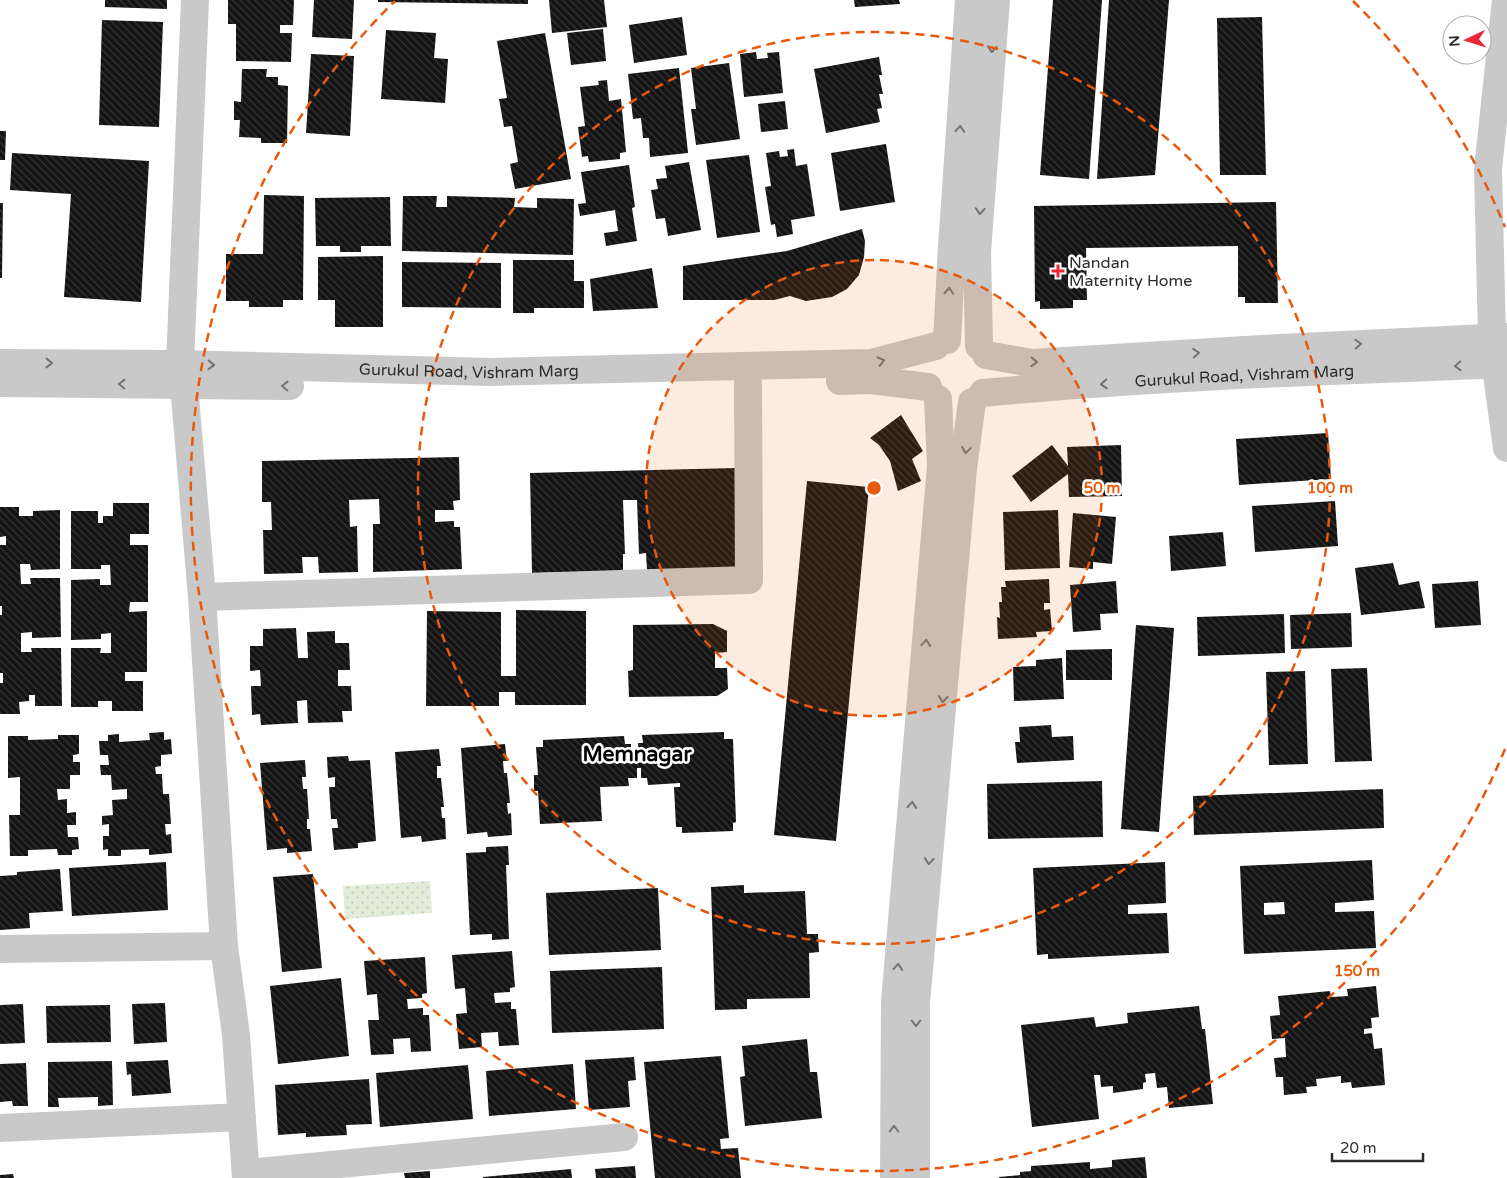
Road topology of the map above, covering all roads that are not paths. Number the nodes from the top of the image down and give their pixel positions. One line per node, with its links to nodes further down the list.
1 (195, 0): 10 (street)
2 (968, 0): 6 (street, one-way to 2)
3 (996, 0): 7 (street, one-way to 7)
4 (1506, 0): 5 (street)
5 (1499, 337): 7 (street, Gurukul Road, Vishram Marg, one-way to 5); 9 (street)
6 (941, 343): 7 (street); 10 (street, Gurukul Road, Vishram Marg, one-way to 6); 13 (street)
7 (982, 351): 14 (street)
8 (0, 363): 10 (street, Gurukul Road, Vishram Marg, one-way to 10)
9 (1501, 364): 14 (street, Gurukul Road, Vishram Marg, one-way to 14); 15 (street)
10 (182, 374): 11 (street, Gurukul Road, Vishram Marg, one-way to 11); 12 (street, Gurukul Road, Vishram Marg, one-way to 10); 16 (street)
11 (0, 383)
12 (748, 384): 13 (street, Gurukul Road, Vishram Marg); 16 (street)
13 (933, 393): 14 (street); 23 (street, one-way to 13)
14 (978, 398): 24 (street, one-way to 24)
15 (1507, 448)
16 (202, 597): 17 (street)
17 (224, 946): 18 (street); 19 (street)
18 (0, 949)
19 (242, 1117): 20 (street); 22 (street)
20 (0, 1128)
21 (624, 1137): 22 (street)
22 (246, 1175)
23 (894, 1178)
24 (916, 1178)

